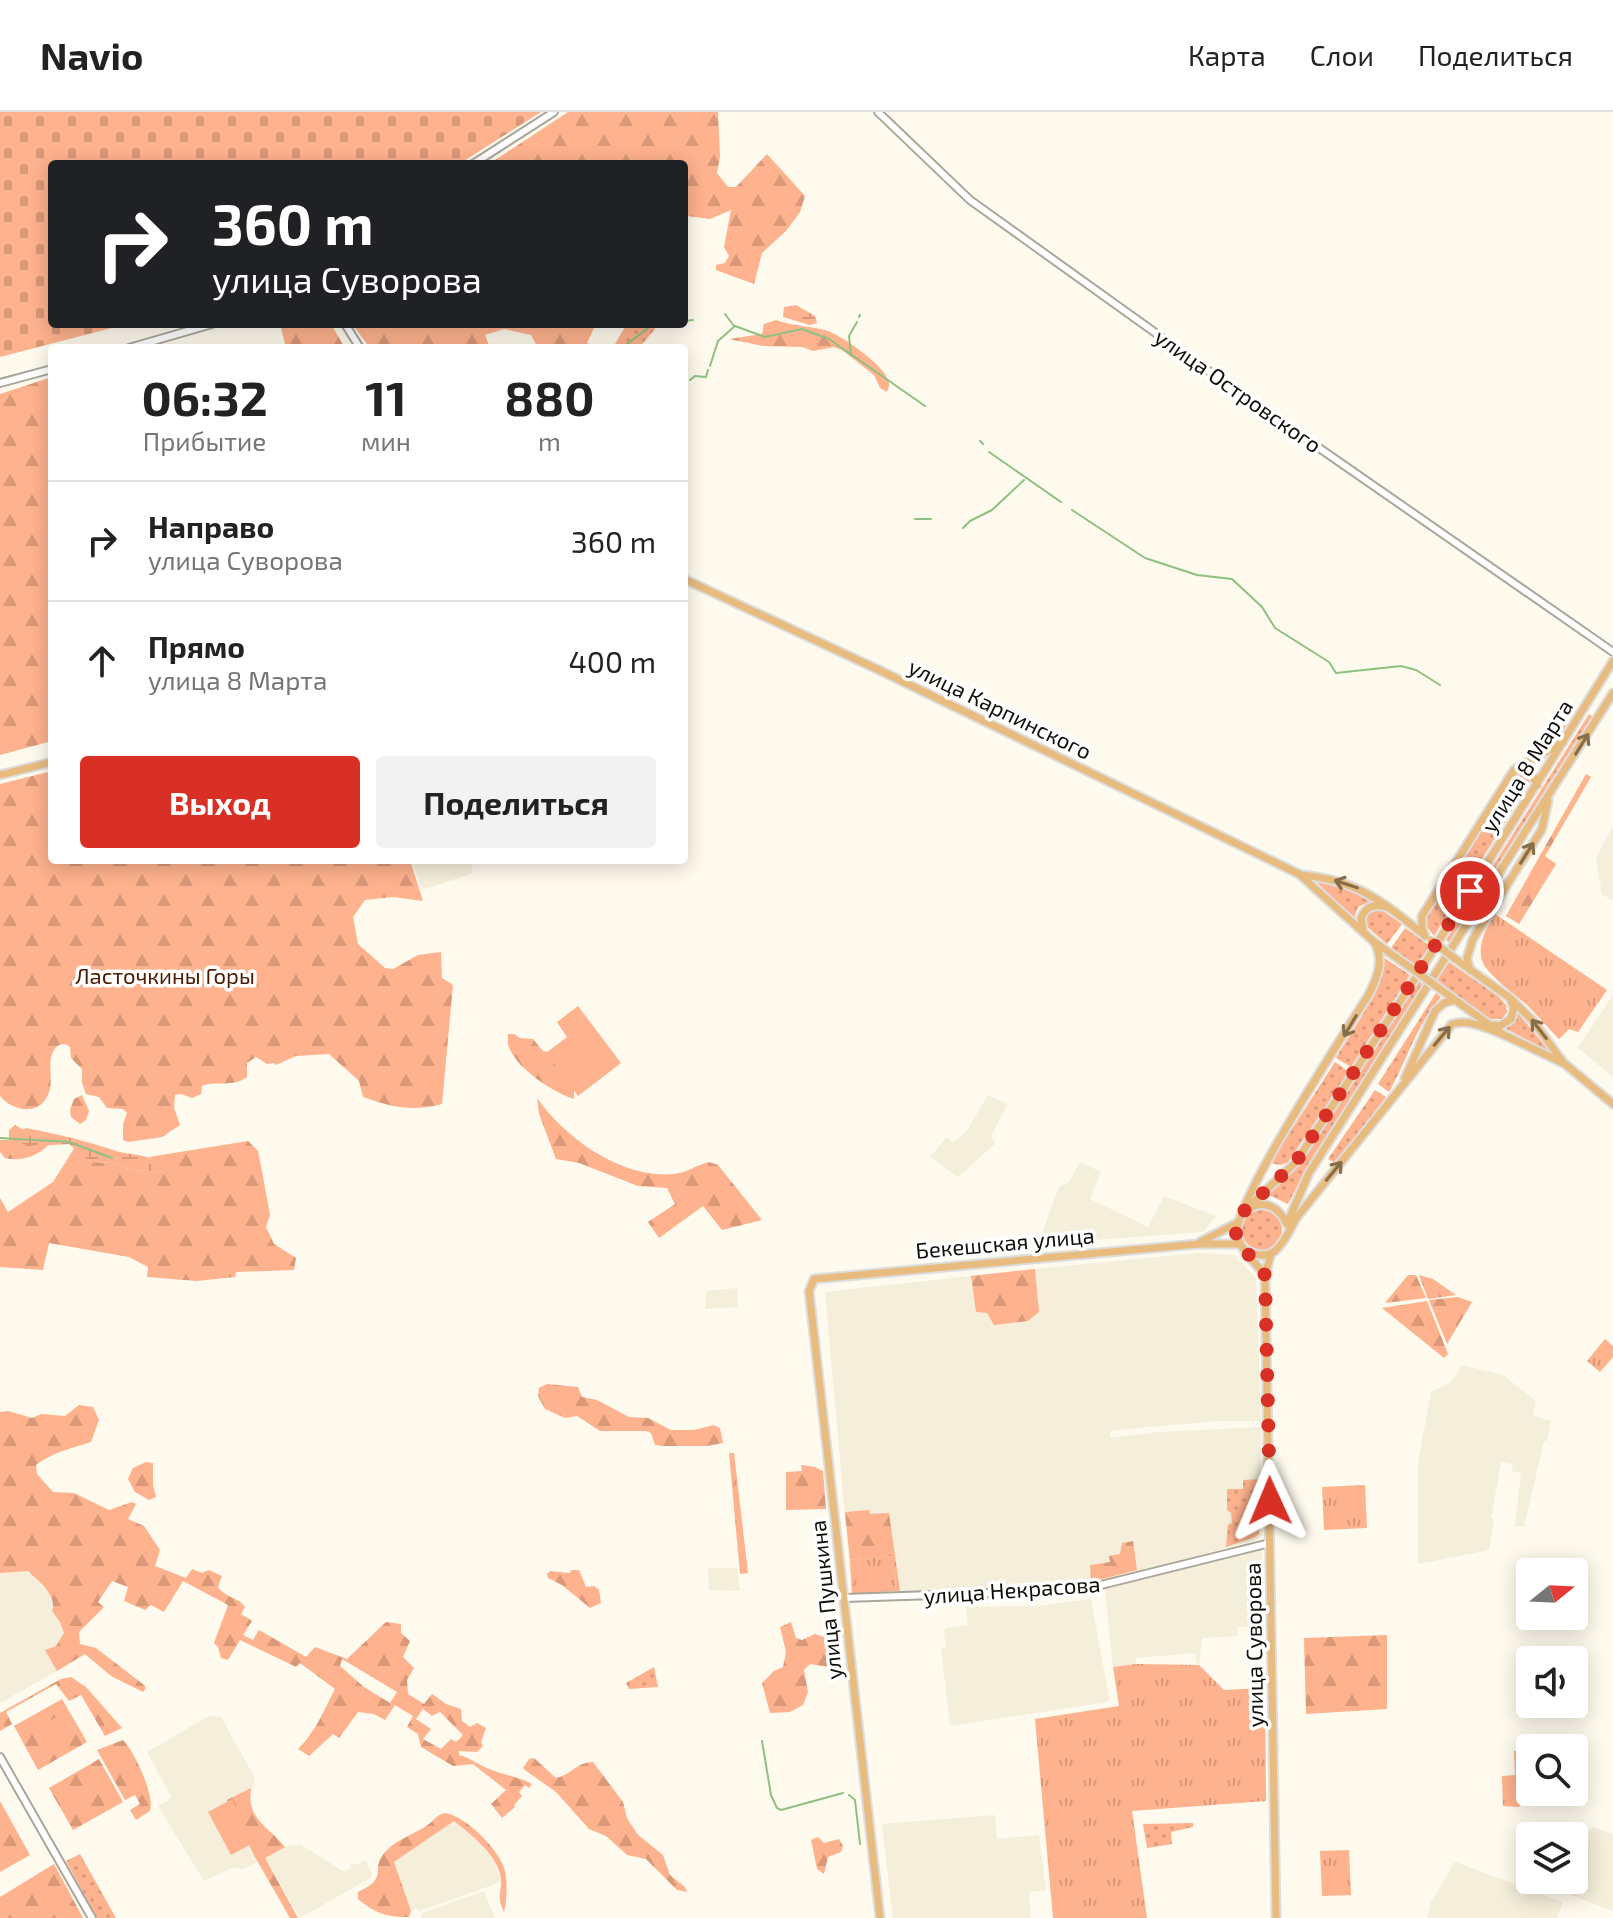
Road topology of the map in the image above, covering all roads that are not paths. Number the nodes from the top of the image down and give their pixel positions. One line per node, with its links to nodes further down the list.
1 (554, 112): 3 (street)
2 (878, 112): 9 (street, улица Островского)
3 (479, 160)
4 (198, 328): 5 (street)
5 (143, 344)
6 (48, 370): 7 (street)
7 (0, 383)
8 (688, 581): 18 (main road, улица Карпинского)
9 (1613, 652)
10 (1613, 661): 12 (main road, улица 8 Марта)
11 (1613, 693): 17 (main road, улица 8 Марта, one-way to 11)
12 (1564, 741): 14 (main road); 16 (main road, улица 8 Марта)
13 (48, 763): 15 (main road)
14 (1512, 773): 16 (main road); 20 (main road)
15 (0, 775)
16 (1537, 785): 33 (main road, улица 8 Марта)
17 (1549, 795): 25 (main road, one-way to 17); 35 (main road, улица 8 Марта)
18 (1299, 874): 19 (main road, улица Карпинского, one-way to 18); 22 (main road, улица Карпинского)
19 (1389, 907): 21 (main road, улица Карпинского); 22 (main road)
20 (1422, 916): 21 (main road); 23 (main road)
21 (1406, 921): 23 (main road, улица Карпинского)
22 (1364, 932): 24 (main road, улица Карпинского)
23 (1428, 938): 25 (main road, улица Карпинского, bridge)
24 (1373, 941): 27 (main road, улица Карпинского, bridge); 33 (main road, one-way to 33)
25 (1470, 970): 26 (main road, улица Карпинского)
26 (1510, 998): 28 (main road); 30 (main road, улица Карпинского, one-way to 26)
27 (1455, 1000): 28 (main road, улица Карпинского); 31 (main road)
28 (1491, 1024): 29 (main road, улица Карпинского)
29 (1502, 1034): 30 (main road, улица Карпинского); 31 (main road, one-way to 29)
30 (1565, 1064): 32 (main road, улица Карпинского)
31 (1399, 1089): 35 (main road, one-way to 31)
32 (1613, 1104)
33 (1244, 1211): 34 (main road); 35 (main road)
34 (1237, 1223): 36 (main road, Бекешская улица); 37 (main road)
35 (1287, 1229): 38 (main road)
36 (1198, 1244): 37 (main road, Бекешская улица); 40 (main road, Бекешская улица)
37 (1243, 1247): 38 (main road); 39 (main road)
38 (1271, 1254): 39 (main road, улица Суворова)
39 (1265, 1275): 41 (main road, улица Суворова)
40 (814, 1279): 42 (main road, улица Пушкина)
41 (1271, 1543): 42 (street, улица Некрасова); 46 (main road, улица Суворова)
42 (844, 1598): 45 (main road, улица Пушкина)
43 (0, 1757): 44 (street)
44 (92, 1918)
45 (880, 1918)
46 (1276, 1918)

